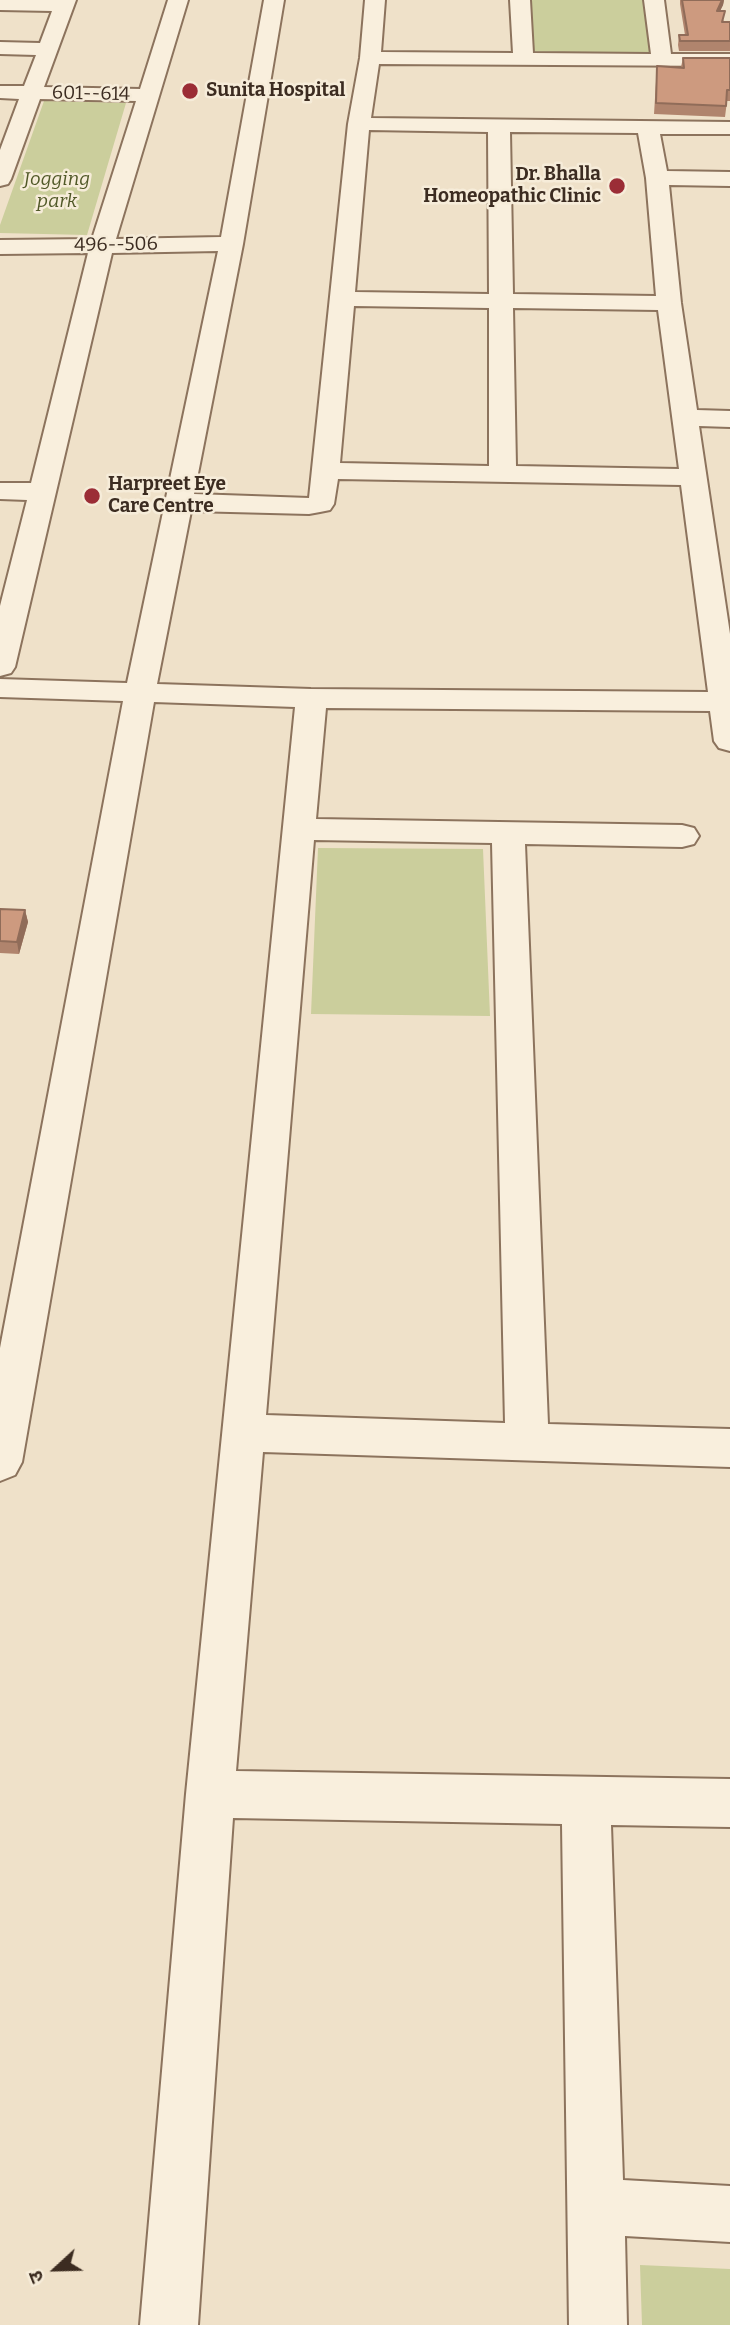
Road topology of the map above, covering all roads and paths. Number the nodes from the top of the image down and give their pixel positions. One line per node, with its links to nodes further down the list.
1 (178, 0): 16 (street)
2 (274, 0): 25 (street)
3 (375, 0): 10 (street)
4 (520, 0): 11 (street)
5 (654, 0): 12 (street)
6 (65, 3): 7 (street); 9 (street)
7 (0, 4)
8 (0, 48): 9 (street)
9 (48, 49): 15 (street)
10 (370, 58): 11 (street); 17 (street)
11 (523, 58): 12 (street)
12 (662, 59): 13 (street)
13 (730, 60)
14 (0, 92): 15 (street, 601--614)
15 (32, 93): 16 (street, 601--614); 21 (street)
16 (149, 95): 26 (street)
17 (359, 124): 18 (street); 28 (street)
18 (499, 126): 19 (street); 29 (street)
19 (648, 127): 20 (street); 22 (street)
20 (730, 128)
21 (8, 137): 23 (street)
22 (657, 178): 24 (street); 30 (street)
23 (0, 179)
24 (730, 179)
25 (231, 244): 26 (street, 496--506); 38 (street)
26 (102, 245): 27 (street, 496--506); 37 (street)
27 (0, 247)
28 (342, 299): 29 (street); 33 (street)
29 (503, 302): 30 (street); 34 (street)
30 (669, 303): 31 (street)
31 (686, 418): 32 (street); 35 (street)
32 (730, 419)
33 (324, 471): 34 (street); 38 (street)
34 (503, 474): 35 (street)
35 (693, 477): 43 (street)
36 (0, 491): 37 (street)
37 (44, 492): 39 (street)
38 (180, 502): 41 (street)
39 (0, 667)
40 (0, 688): 41 (street)
41 (140, 692): 42 (street); 51 (street)
42 (311, 698): 43 (street); 45 (street)
43 (724, 702): 44 (street)
44 (730, 741)
45 (298, 829): 46 (street); 48 (street)
46 (508, 833): 47 (street); 49 (street)
47 (682, 836)
48 (243, 1433): 49 (street); 52 (street)
49 (527, 1443): 50 (street)
50 (730, 1448)
51 (0, 1462)
52 (210, 1794): 53 (street); 57 (street)
53 (586, 1800): 54 (street); 55 (street)
54 (730, 1803)
55 (596, 2207): 56 (street); 58 (street)
56 (730, 2214)
57 (169, 2325)
58 (598, 2325)

